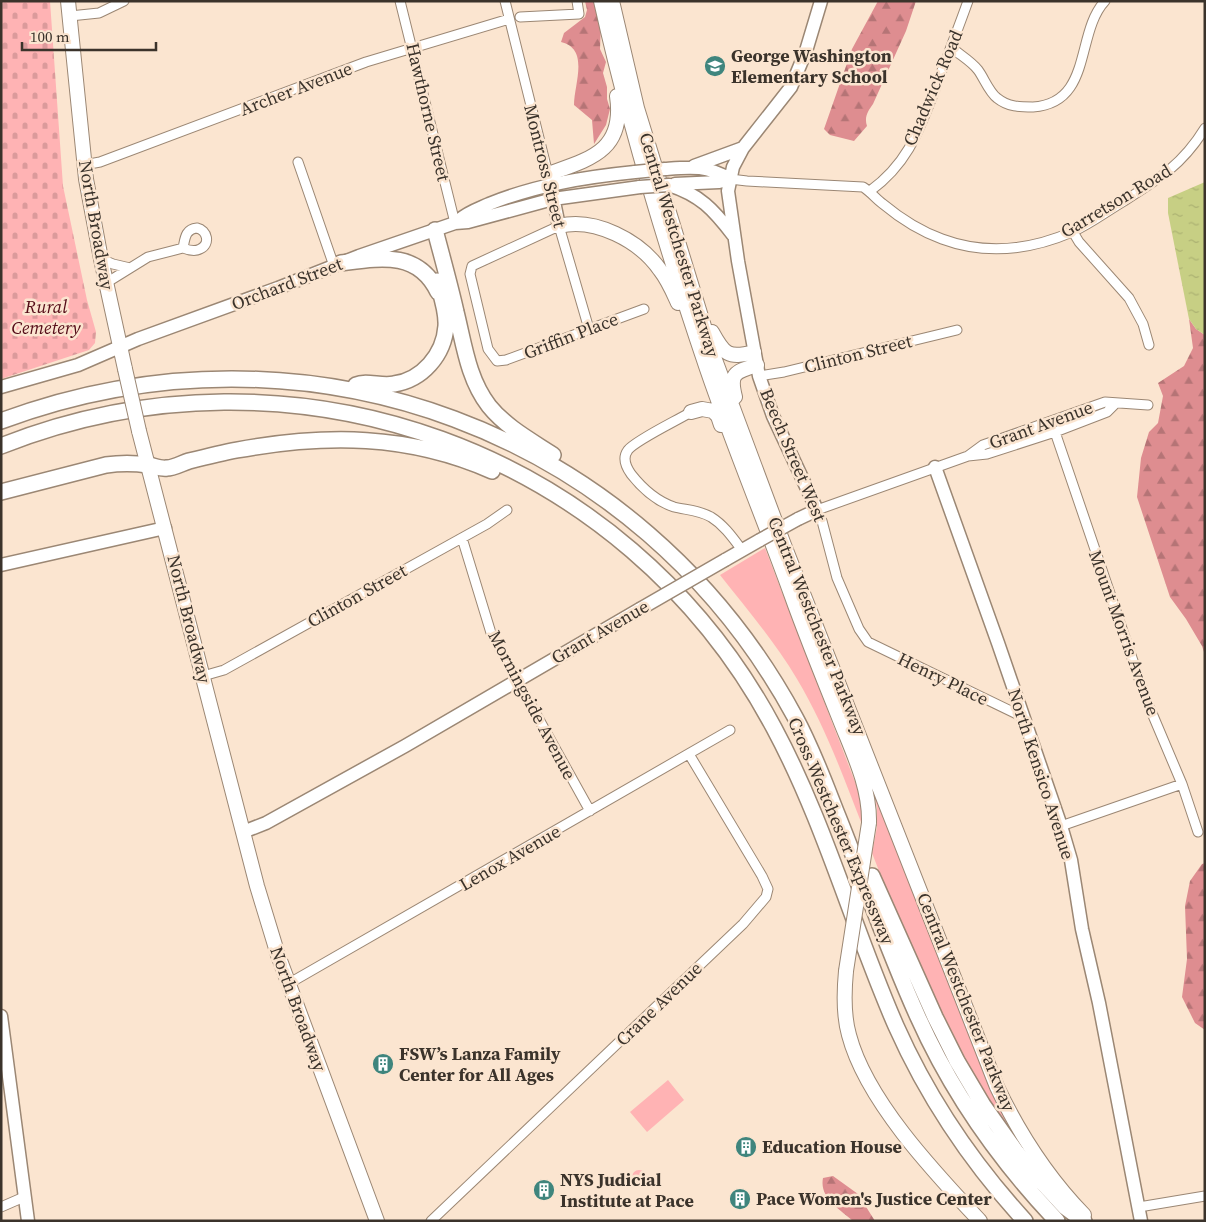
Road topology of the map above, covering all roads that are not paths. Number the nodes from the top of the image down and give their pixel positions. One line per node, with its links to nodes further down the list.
1 (68, 1): 11 (main road, North Broadway)
2 (124, 1): 11 (street)
3 (400, 1): 15 (street, Hawthorne Street)
4 (505, 1): 13 (street, Montross Street)
5 (577, 1): 12 (street)
6 (601, 1): 14 (main road, Central Westchester Parkway)
7 (612, 1): 40 (main road, Central Westchester Parkway)
8 (821, 1): 18 (street)
9 (968, 1): 16 (street, Chadwick Road)
10 (1103, 2): 16 (street)
11 (70, 16): 20 (main road, North Broadway)
12 (520, 17)
13 (509, 19): 15 (street, Archer Avenue); 23 (street, Montross Street)
14 (610, 43): 23 (main road); 39 (main road, Central Westchester Parkway)
15 (412, 47): 20 (street, Archer Avenue); 27 (street, Hawthorne Street)
16 (952, 48): 25 (street, Chadwick Road)
17 (1205, 128): 30 (street, Garretson Road)
18 (743, 148): 21 (street); 22 (street)
19 (298, 162): 34 (street)
20 (84, 165): 33 (main road, North Broadway)
21 (690, 167): 22 (street); 23 (street, bridge)
22 (730, 179): 24 (street, Orchard Street); 25 (street, Garretson Road); 31 (street, Beech Street West)
23 (549, 180): 26 (street, Montross Street); 27 (street, Orchard Street)
24 (669, 185): 26 (street, Orchard Street, bridge); 31 (street)
25 (870, 191): 30 (street, Garretson Road)
26 (553, 199): 27 (street, Orchard Street); 28 (street, Montross Street)
27 (455, 223): 29 (street, Orchard Street)
28 (559, 226): 39 (main road); 41 (street, Montross Street); 41 (street, Griffin Place)
29 (430, 232): 34 (street, Orchard Street); 37 (highway); 58 (highway)
30 (1073, 232): 43 (street)
31 (734, 236): 46 (street, Beech Street West)
32 (183, 248): 35 (street)
33 (101, 259): 35 (street); 36 (main road, North Broadway)
34 (337, 264): 37 (highway); 44 (street, Orchard Street)
35 (130, 268): 36 (street)
36 (106, 283): 44 (main road, North Broadway)
37 (444, 306): 48 (highway)
38 (644, 308): 41 (street, Griffin Place)
39 (690, 315): 45 (main road, Central Westchester Parkway)
40 (703, 323): 46 (main road); 59 (main road, Central Westchester Parkway)
41 (589, 329)
42 (957, 330): 46 (street, Clinton Street)
43 (1149, 346)
44 (120, 347): 47 (street, Orchard Street); 56 (main road, North Broadway, bridge)
45 (704, 358): 51 (main road); 59 (main road, Central Westchester Parkway)
46 (756, 365): 59 (main road); 62 (street, Beech Street West)
47 (1, 387)
48 (348, 389): 52 (highway, Cross Westchester Expressway); 58 (highway, Cross Westchester Expressway)
49 (1116, 404): 50 (street, Grant Avenue); 53 (street, Grant Avenue); 55 (street, Grant Avenue)
50 (1148, 405)
51 (691, 412): 59 (main road); 66 (street)
52 (1, 421)
53 (1055, 432): 55 (street, Grant Avenue); 74 (street, Mount Morris Avenue)
54 (1, 446): 63 (highway, Cross Westchester Expressway)
55 (968, 456): 57 (street, Grant Avenue)
56 (147, 465): 60 (highway); 63 (highway); 64 (main road, North Broadway)
57 (935, 468): 62 (street, Grant Avenue); 71 (street, North Kensico Avenue)
58 (564, 471): 75 (highway, Cross Westchester Expressway)
59 (751, 472): 89 (main road, Central Westchester Parkway, bridge); 93 (main road, Central Westchester Parkway)
60 (1, 492)
61 (507, 510): 65 (street, Clinton Street)
62 (817, 510): 66 (street, Grant Avenue, bridge); 68 (street, Beech Street West)
63 (588, 517): 90 (highway, Cross Westchester Expressway)
64 (165, 528): 67 (street); 69 (main road, North Broadway)
65 (462, 538): 69 (street, Clinton Street); 70 (street, Morningside Avenue)
66 (742, 550): 70 (street, Grant Avenue, bridge)
67 (1, 565)
68 (864, 637): 71 (street, Henry Place)
69 (203, 676): 78 (main road, North Broadway)
70 (517, 682): 76 (street, Morningside Avenue); 78 (street, Grant Avenue)
71 (1023, 717): 77 (street, North Kensico Avenue)
72 (730, 730): 73 (street, Lenox Avenue)
73 (689, 754): 76 (street, Lenox Avenue); 88 (street, Crane Avenue)
74 (1182, 784): 77 (street); 79 (street, Mount Morris Avenue)
75 (835, 807): 91 (highway, Cross Westchester Expressway); 92 (highway)
76 (590, 811): 80 (street, Lenox Avenue)
77 (1061, 826): 84 (street, North Kensico Avenue)
78 (243, 832): 80 (main road, North Broadway)
79 (1198, 832)
80 (288, 984): 87 (main road, North Broadway)
81 (1, 1016): 83 (street)
82 (1205, 1196): 84 (street)
83 (24, 1197): 85 (street); 86 (street)
84 (1139, 1206): 94 (street, North Kensico Avenue)
85 (1, 1207)
86 (28, 1221)
87 (377, 1221)
88 (431, 1221)
89 (980, 1221)
90 (1025, 1221)
91 (1057, 1221)
92 (1084, 1221)
93 (1090, 1221)
94 (1141, 1221)

